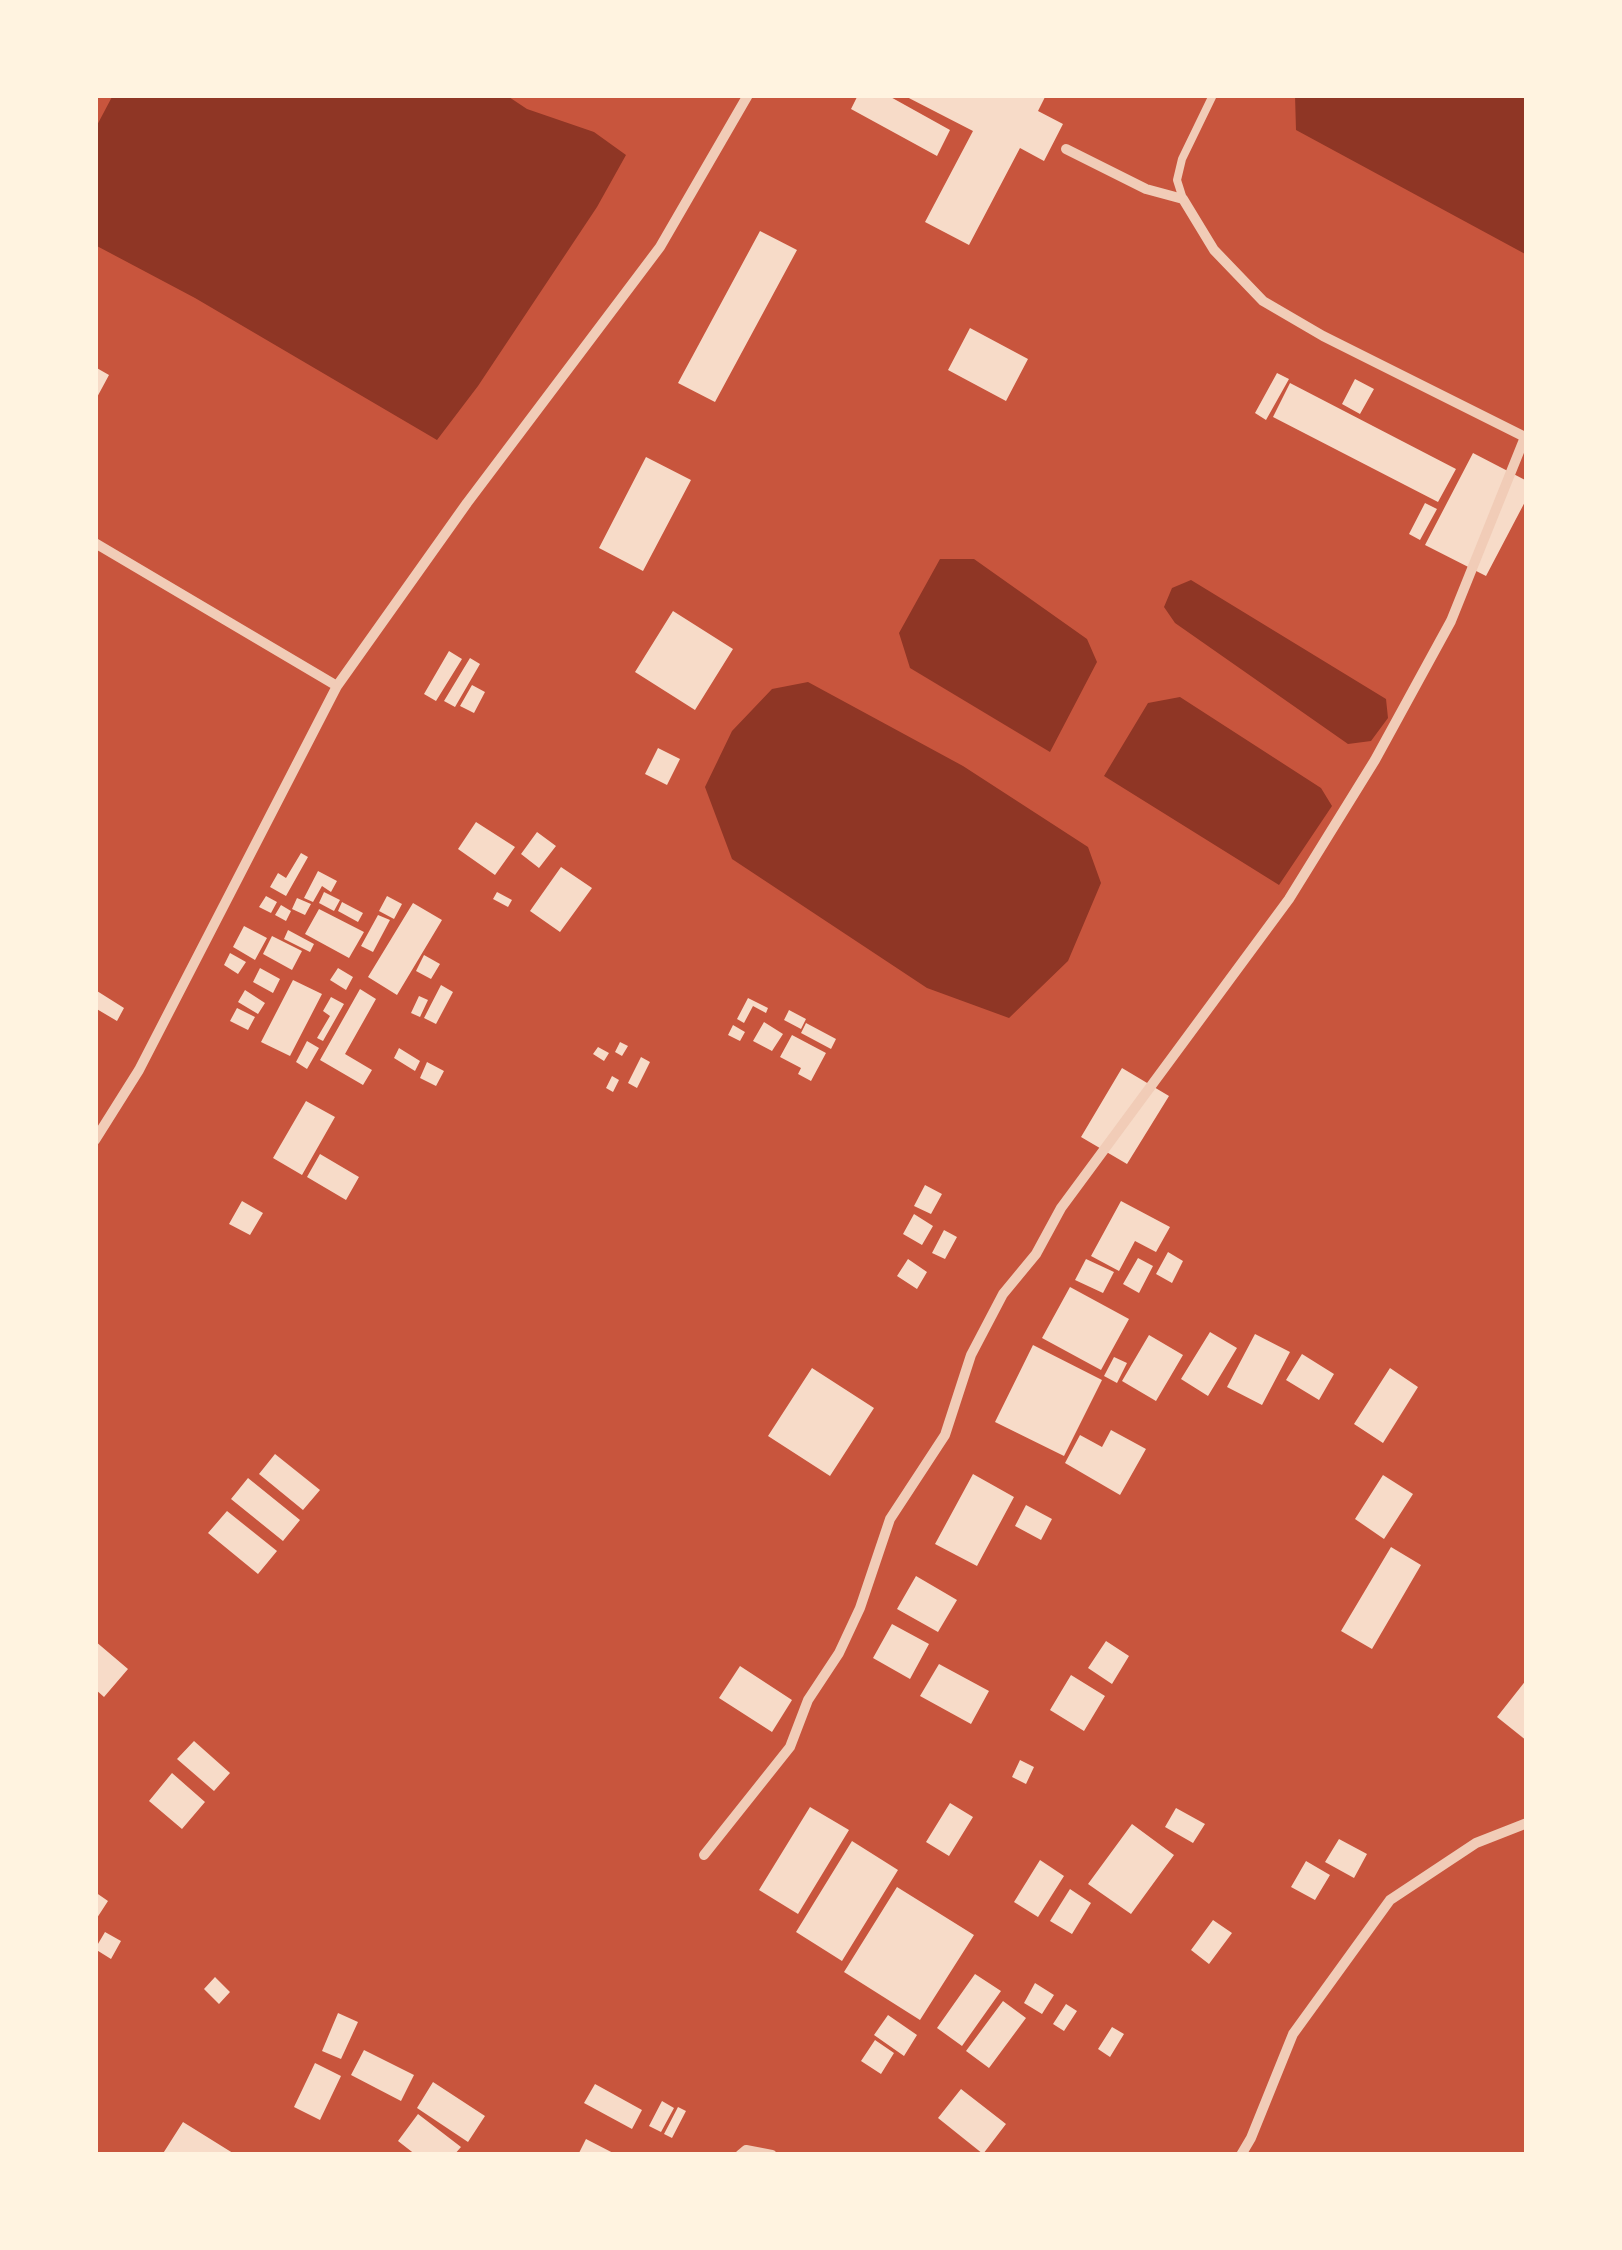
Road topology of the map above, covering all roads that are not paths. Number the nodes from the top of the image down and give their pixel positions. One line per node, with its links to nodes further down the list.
1 (748, 95): 7 (street)
2 (1213, 95): 4 (lane)
3 (1066, 149): 4 (street)
4 (1183, 199): 5 (street)
5 (1526, 438): 10 (street)
6 (95, 543): 7 (street)
7 (337, 686): 8 (street)
8 (95, 1140)
9 (1527, 1823): 13 (street)
10 (704, 1856)
11 (740, 2155): 12 (street)
12 (772, 2155)
13 (1241, 2155)

